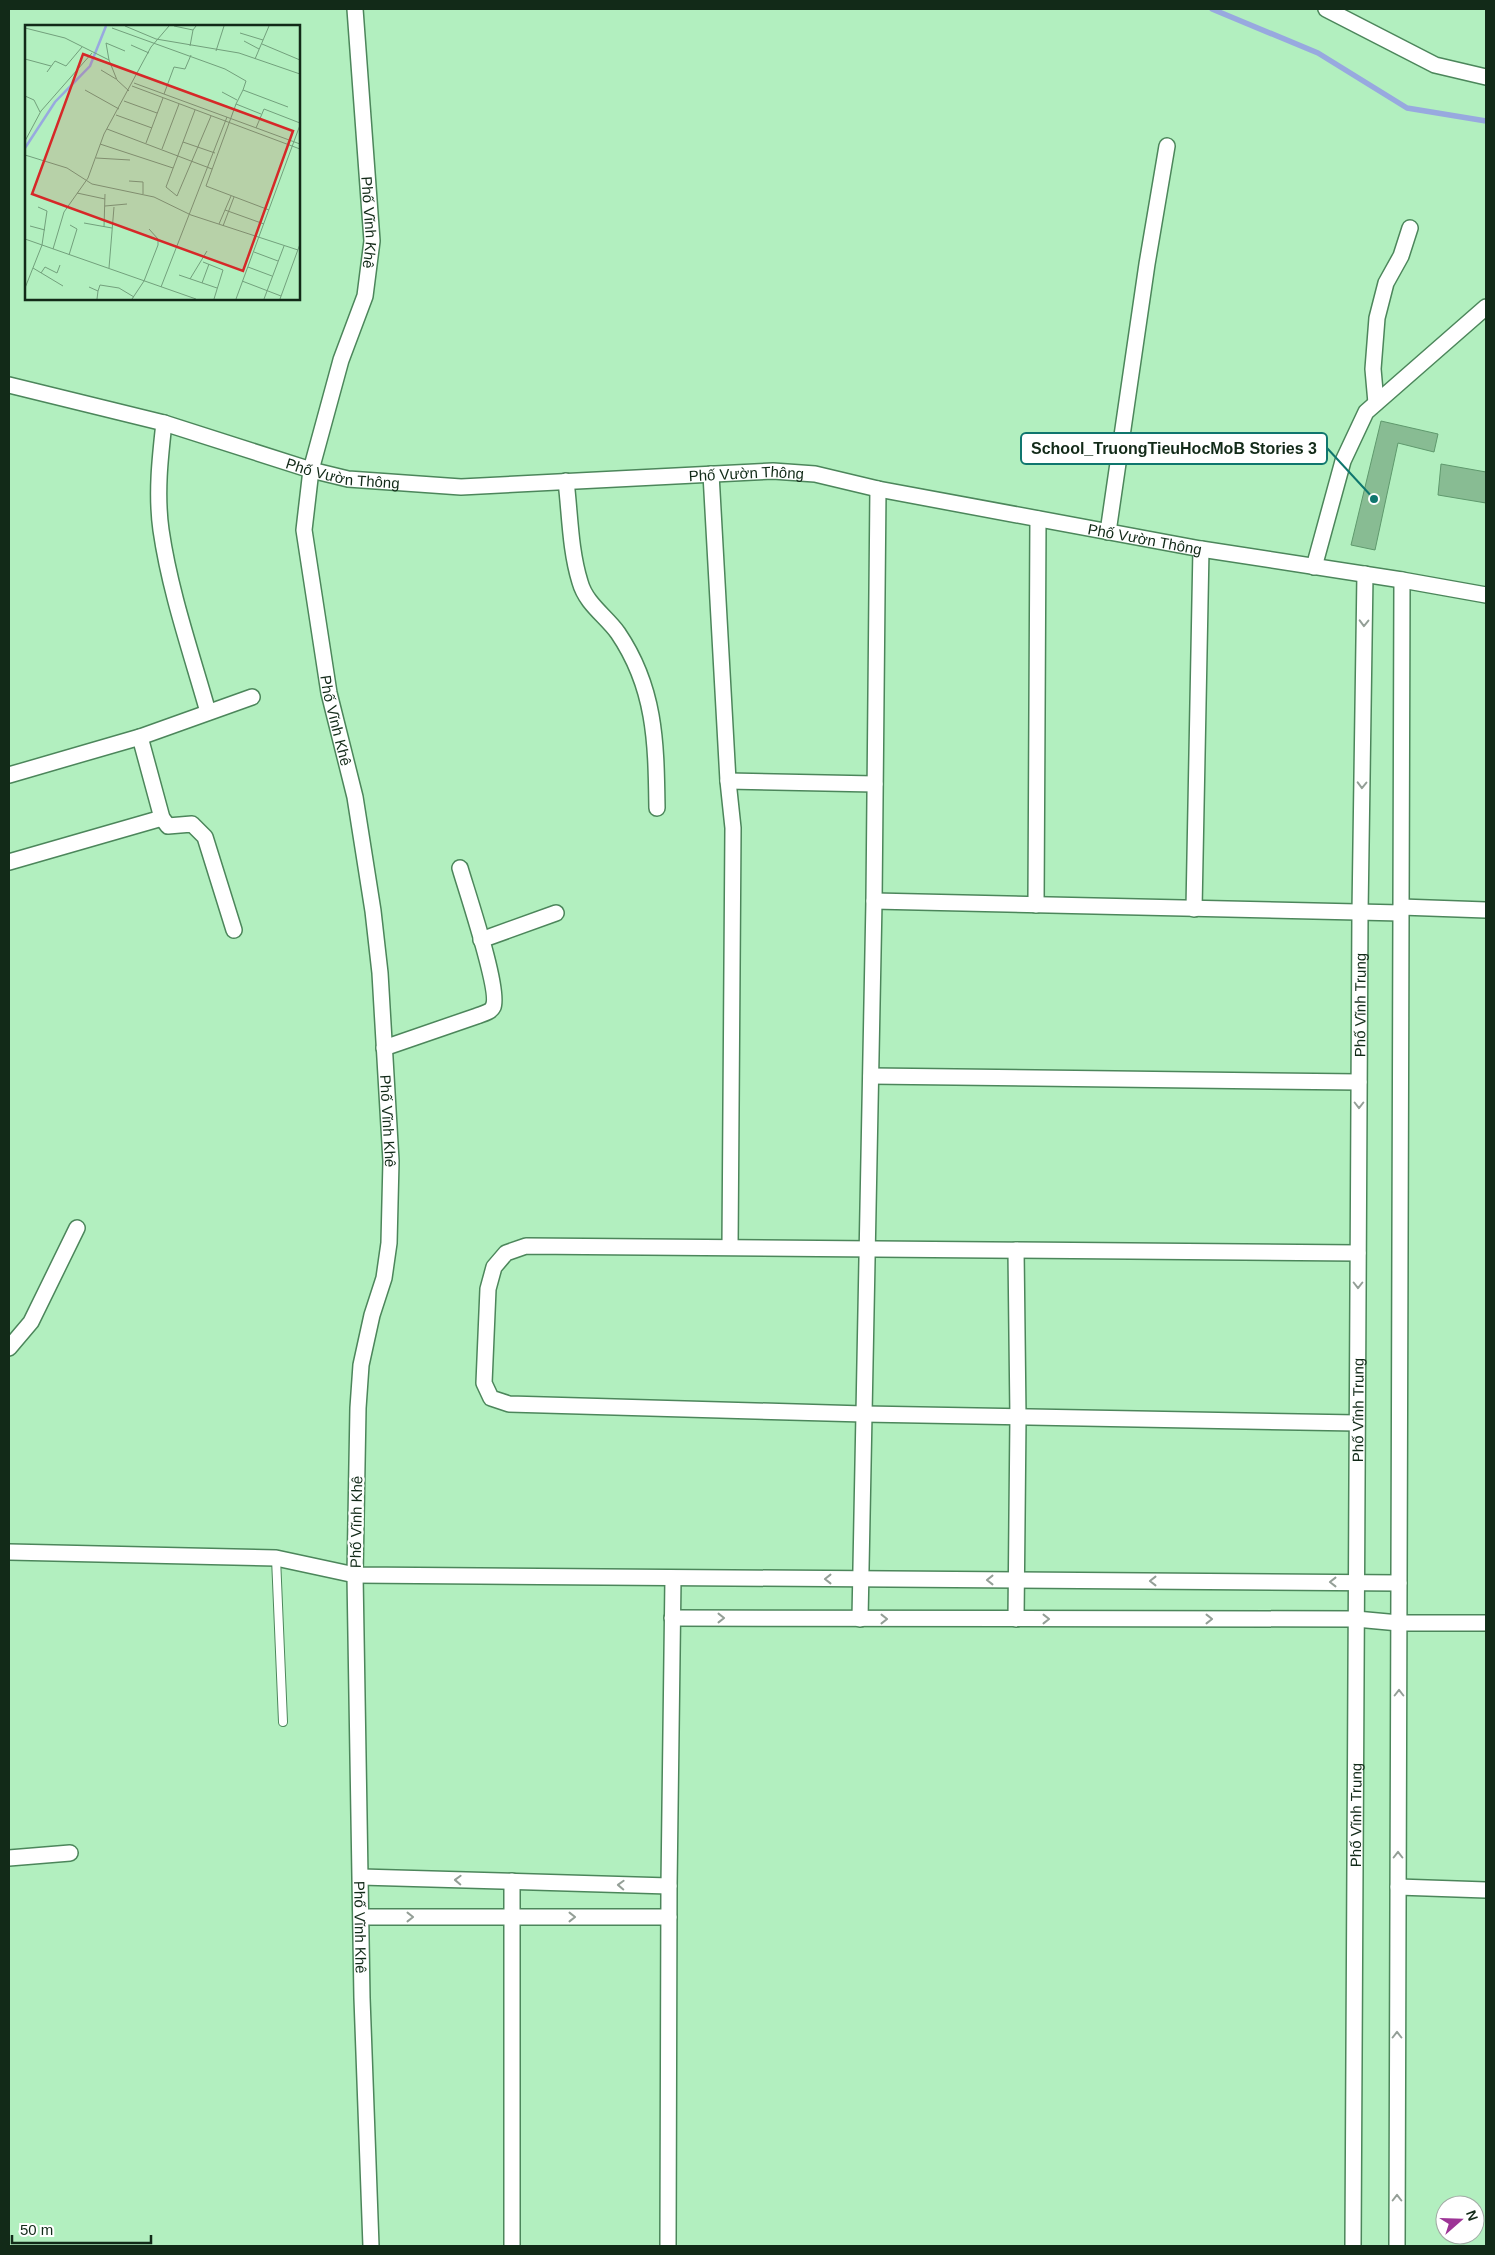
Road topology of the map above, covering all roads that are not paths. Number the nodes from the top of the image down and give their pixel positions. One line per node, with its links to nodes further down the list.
1 (355, 9): 10 (street, Phố Vĩnh Khê)
2 (1326, 9): 3 (street)
3 (1486, 77)
4 (1167, 146): 15 (street)
5 (1410, 228): 8 (street)
6 (1486, 307): 8 (street)
7 (9, 386): 9 (street, Phố Vườn Thông)
8 (1376, 403): 17 (street)
9 (164, 423): 10 (street, Phố Vườn Thông); 22 (street)
10 (311, 470): 12 (street, Phố Vườn Thông); 40 (street, Phố Vĩnh Khê)
11 (711, 474): 12 (street, Phố Vườn Thông); 13 (street, Phố Vườn Thông); 25 (street)
12 (566, 481): 27 (street)
13 (878, 489): 14 (street, Phố Vườn Thông); 26 (street)
14 (1038, 519): 15 (street, Phố Vườn Thông); 32 (street)
15 (1108, 532): 16 (street, Phố Vườn Thông)
16 (1201, 549): 17 (street, Phố Vườn Thông); 33 (street)
17 (1314, 567): 18 (street, Phố Vườn Thông)
18 (1365, 574): 19 (street, Phố Vườn Thông); 36 (street, Phố Vĩnh Trung, one-way to 36)
19 (1402, 580): 20 (street, Phố Vườn Thông); 34 (street)
20 (1486, 595)
21 (252, 697): 22 (street)
22 (208, 712): 23 (street)
23 (140, 737): 24 (street); 28 (street)
24 (9, 775)
25 (728, 781): 26 (street); 44 (street)
26 (875, 784): 31 (street)
27 (657, 808)
28 (162, 818): 29 (street); 38 (street)
29 (9, 862)
30 (460, 868): 39 (street)
31 (874, 901): 32 (street); 41 (street)
32 (1036, 905): 33 (street)
33 (1194, 909): 36 (street)
34 (1401, 910): 35 (street); 36 (street); 59 (street)
35 (1486, 910)
36 (1360, 912): 42 (street, Phố Vĩnh Trung)
37 (556, 913): 39 (street)
38 (234, 930)
39 (481, 940): 40 (street)
40 (384, 1048): 54 (street, Phố Vĩnh Khê)
41 (871, 1076): 42 (street); 45 (street)
42 (1359, 1082): 47 (street, Phố Vĩnh Trung, one-way to 47)
43 (77, 1228): 48 (street)
44 (730, 1247): 45 (street); 49 (street)
45 (867, 1249): 46 (street); 49 (street)
46 (1016, 1250): 47 (street); 50 (street)
47 (1358, 1253): 51 (street, Phố Vĩnh Trung, one-way to 51)
48 (9, 1348)
49 (864, 1414): 50 (street); 56 (street)
50 (1018, 1417): 51 (street); 57 (street)
51 (1357, 1423): 58 (street, Phố Vĩnh Trung)
52 (9, 1552): 53 (street)
53 (276, 1558): 54 (street); 66 (lane)
54 (355, 1575): 55 (street); 69 (street, Phố Vĩnh Khê)
55 (673, 1578): 56 (street, one-way to 55); 60 (street)
56 (860, 1579): 57 (street, one-way to 56); 61 (street)
57 (1016, 1580): 58 (street, one-way to 57); 62 (street)
58 (1356, 1582): 59 (street); 63 (street, Phố Vĩnh Trung)
59 (1399, 1584): 64 (street)
60 (672, 1618): 61 (street, one-way to 61); 71 (street)
61 (860, 1619): 62 (street, one-way to 62)
62 (1016, 1619): 63 (street, one-way to 63)
63 (1356, 1620): 64 (street); 80 (street, Phố Vĩnh Trung)
64 (1399, 1623): 65 (street); 72 (street, one-way to 64)
65 (1486, 1623)
66 (283, 1722)
67 (70, 1853): 68 (street)
68 (9, 1858)
69 (360, 1877): 70 (street, one-way to 69); 74 (street, Phố Vĩnh Khê)
70 (512, 1882): 71 (street, one-way to 70); 75 (street)
71 (669, 1886): 76 (street)
72 (1398, 1887): 73 (street); 81 (street, one-way to 72)
73 (1486, 1890)
74 (361, 1917): 75 (street, one-way to 75); 77 (street, Phố Vĩnh Khê)
75 (513, 1917): 76 (street, one-way to 76); 78 (street)
76 (669, 1917): 79 (street)
77 (371, 2246)
78 (512, 2246)
79 (668, 2246)
80 (1353, 2246)
81 (1396, 2246)

